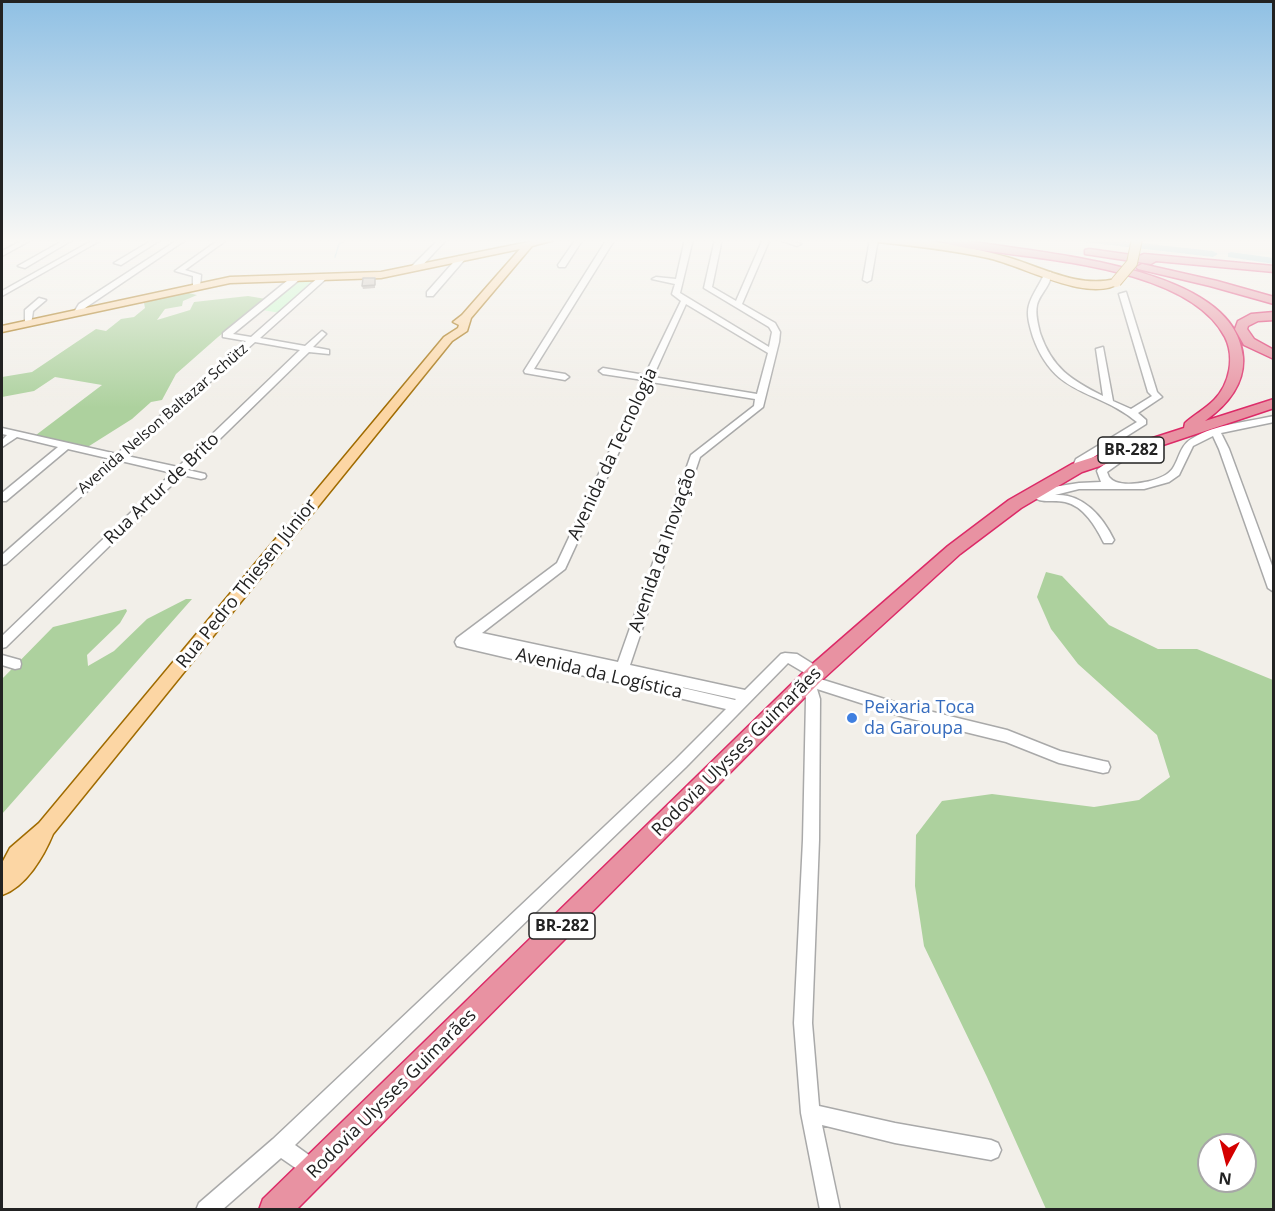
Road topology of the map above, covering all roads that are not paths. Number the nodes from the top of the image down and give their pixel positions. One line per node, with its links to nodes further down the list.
1 (98, 296): 20 (street)
2 (156, 296): 20 (main road)
3 (274, 296): 25 (street)
4 (303, 296): 25 (street, Avenida Nelson Baltazar Schütz)
5 (485, 296): 68 (main road, Rua Pedro Thiesen Júnior)
6 (576, 296): 32 (street)
7 (676, 296): 18 (street)
8 (722, 296): 15 (street, Avenida da Inovação)
9 (740, 296): 15 (street)
10 (744, 296): 19 (street)
11 (1037, 296): 35 (street)
12 (1123, 296): 39 (street)
13 (1186, 296): 42 (highway)
14 (1255, 296): 17 (highway)
15 (728, 299): 19 (street, Avenida da Inovação)
16 (42, 300): 22 (street)
17 (1274, 301)
18 (683, 303): 29 (street); 33 (street, Avenida da Tecnologia)
19 (738, 305): 29 (street, Avenida da Inovação)
20 (78, 312): 22 (main road)
21 (1274, 316): 30 (highway)
22 (28, 323): 23 (main road)
23 (2, 329)
24 (322, 334): 26 (street, Rua Artur de Brito)
25 (254, 339): 26 (street); 48 (street, Avenida Nelson Baltazar Schütz)
26 (307, 348): 28 (street); 50 (street, Rua Artur de Brito)
27 (1100, 348): 35 (street)
28 (326, 352)
29 (772, 352): 34 (street, Avenida da Inovação)
30 (1274, 355)
31 (603, 371): 33 (street)
32 (565, 377)
33 (648, 378): 34 (street); 60 (street, Avenida da Tecnologia)
34 (760, 397): 64 (street, Avenida da Inovação)
35 (1109, 402): 39 (street)
36 (1274, 403): 38 (highway, Rodovia Ulysses Guimarães / BR-282)
37 (1274, 410): 38 (highway)
38 (1253, 411): 42 (highway, Rodovia Ulysses Guimarães / BR-282)
39 (1132, 413): 49 (street)
40 (1274, 418): 43 (street)
41 (2, 431): 44 (street)
42 (1185, 433): 47 (highway, Rodovia Ulysses Guimarães / BR-282)
43 (1216, 433): 52 (street); 56 (street)
44 (15, 434): 45 (street); 46 (street)
45 (2, 444)
46 (65, 446): 48 (street); 54 (street)
47 (1124, 452): 49 (highway, Rodovia Ulysses Guimarães / BR-282); 52 (street)
48 (119, 458): 50 (street); 58 (street, Avenida Nelson Baltazar Schütz)
49 (1077, 468): 53 (highway, Rodovia Ulysses Guimarães / BR-282)
50 (180, 471): 51 (street); 61 (street, Rua Artur de Brito)
51 (201, 476)
52 (1112, 484): 53 (street)
53 (1034, 494): 55 (street); 65 (highway, Rodovia Ulysses Guimarães / BR-282)
54 (2, 498)
55 (1108, 540)
56 (1260, 550): 57 (street); 59 (street)
57 (1274, 552)
58 (2, 561)
59 (1274, 588)
60 (466, 639): 64 (street, Avenida da Logística)
61 (2, 643)
62 (2, 660): 63 (street)
63 (15, 664)
64 (621, 674): 66 (street, Avenida da Logística)
65 (813, 677): 66 (street); 67 (street); 69 (street); 72 (highway, Rodovia Ulysses Guimarães / BR-282)
66 (742, 701): 70 (street)
67 (1103, 767)
68 (7, 876)
69 (810, 1113): 71 (street); 75 (street)
70 (280, 1146): 72 (street); 74 (street)
71 (991, 1150)
72 (314, 1170): 73 (highway, Rodovia Ulysses Guimarães / BR-282)
73 (274, 1208)
74 (206, 1209)
75 (830, 1209)

